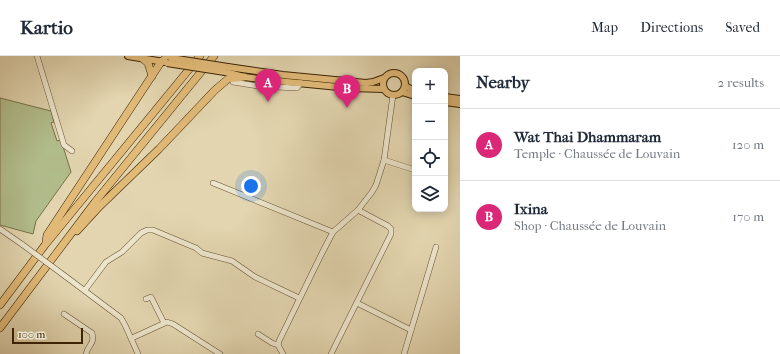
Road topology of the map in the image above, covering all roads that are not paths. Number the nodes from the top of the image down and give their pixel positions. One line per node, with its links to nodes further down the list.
1 (36, 56): 26 (street)
2 (128, 56): 5 (main road)
3 (200, 56): 34 (highway)
4 (214, 56): 33 (highway)
5 (143, 58): 6 (main road); 9 (highway)
6 (166, 59): 7 (main road, bridge); 9 (highway)
7 (226, 70): 8 (main road); 10 (main road)
8 (283, 75): 12 (main road); 14 (street)
9 (152, 76): 34 (highway)
10 (244, 77): 14 (main road); 33 (highway)
11 (384, 78): 12 (main road); 16 (main road); 17 (main road)
12 (345, 81): 15 (main road)
13 (233, 82): 14 (street)
14 (275, 84): 15 (main road)
15 (320, 85): 17 (main road)
16 (405, 86): 18 (main road); 19 (main road)
17 (384, 89): 20 (main road)
18 (412, 90)
19 (402, 92): 20 (main road); 21 (main road)
20 (393, 95): 27 (street)
21 (412, 95)
22 (448, 97): 23 (main road)
23 (460, 98)
24 (448, 102): 25 (main road)
25 (460, 104)
26 (72, 151)
27 (384, 160): 28 (street); 30 (street)
28 (412, 169)
29 (213, 183): 32 (street)
30 (358, 210): 32 (street); 39 (street)
31 (0, 229): 36 (street, bridge)
32 (333, 232): 37 (street)
33 (69, 234): 43 (highway)
34 (45, 244): 40 (highway)
35 (436, 247): 44 (street)
36 (85, 290): 37 (street); 46 (street)
37 (299, 298): 47 (street)
38 (146, 299): 42 (street)
39 (357, 303): 44 (street); 52 (street)
40 (0, 305)
41 (64, 314): 48 (street)
42 (164, 323): 46 (street); 50 (street)
43 (0, 328)
44 (411, 330): 53 (street)
45 (258, 334): 47 (street)
46 (132, 338): 49 (street)
47 (278, 345): 51 (street)
48 (86, 354)
49 (138, 354)
50 (220, 354)
51 (283, 354)
52 (332, 354)
53 (404, 354)

